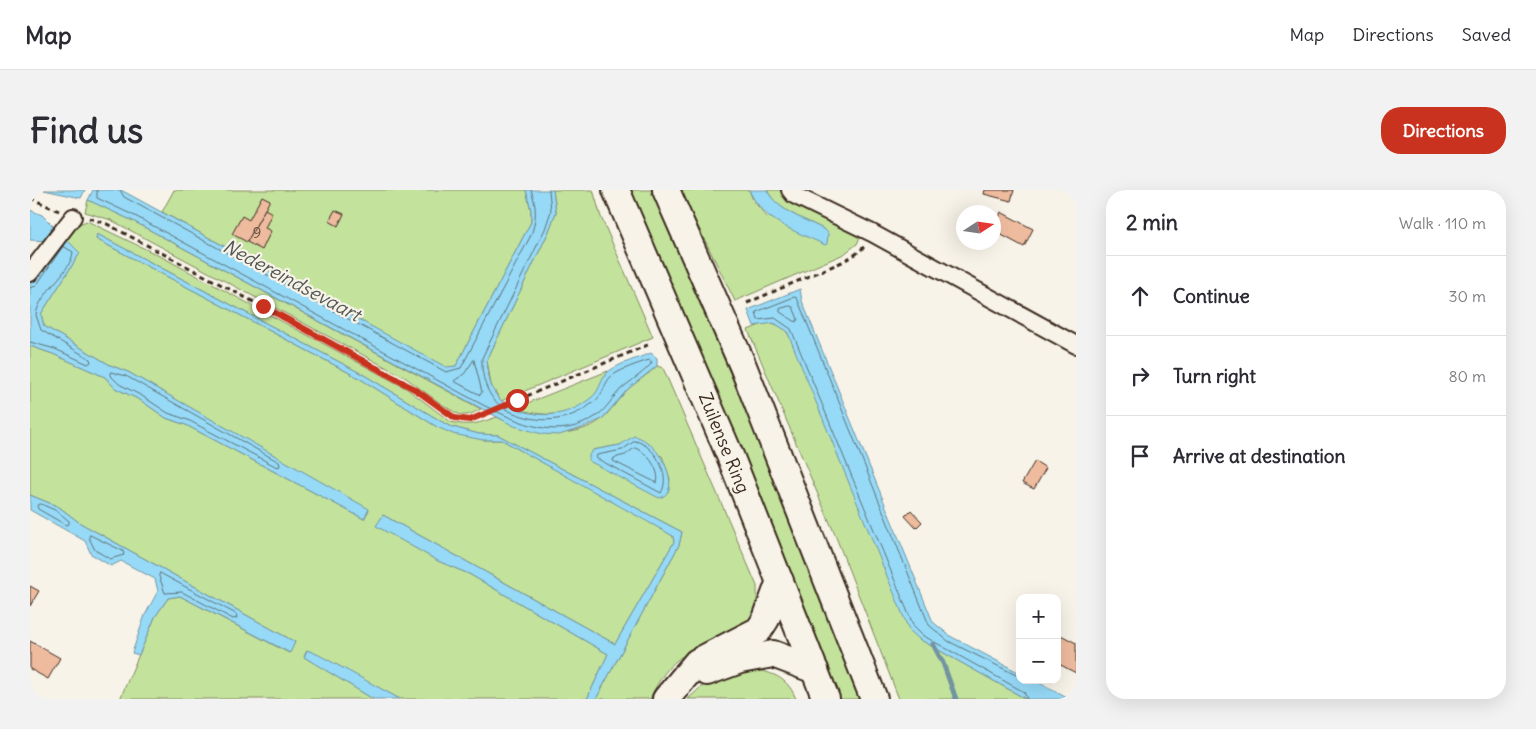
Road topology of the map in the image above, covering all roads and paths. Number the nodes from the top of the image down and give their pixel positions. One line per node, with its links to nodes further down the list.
1 (616, 190): 11 (main road, Zuilense Ring)
2 (666, 190): 15 (main road)
3 (790, 190): 6 (street)
4 (30, 198): 5 (path)
5 (73, 218): 7 (street); 9 (path)
6 (872, 233): 8 (path); 10 (street)
7 (30, 273)
8 (747, 303)
9 (650, 344)
10 (1076, 345)
11 (780, 581): 12 (main road, Zuilense Ring); 13 (main road)
12 (816, 670): 13 (main road); 14 (main road, Zuilense Ring)
13 (671, 692)
14 (826, 699)
15 (874, 699)

